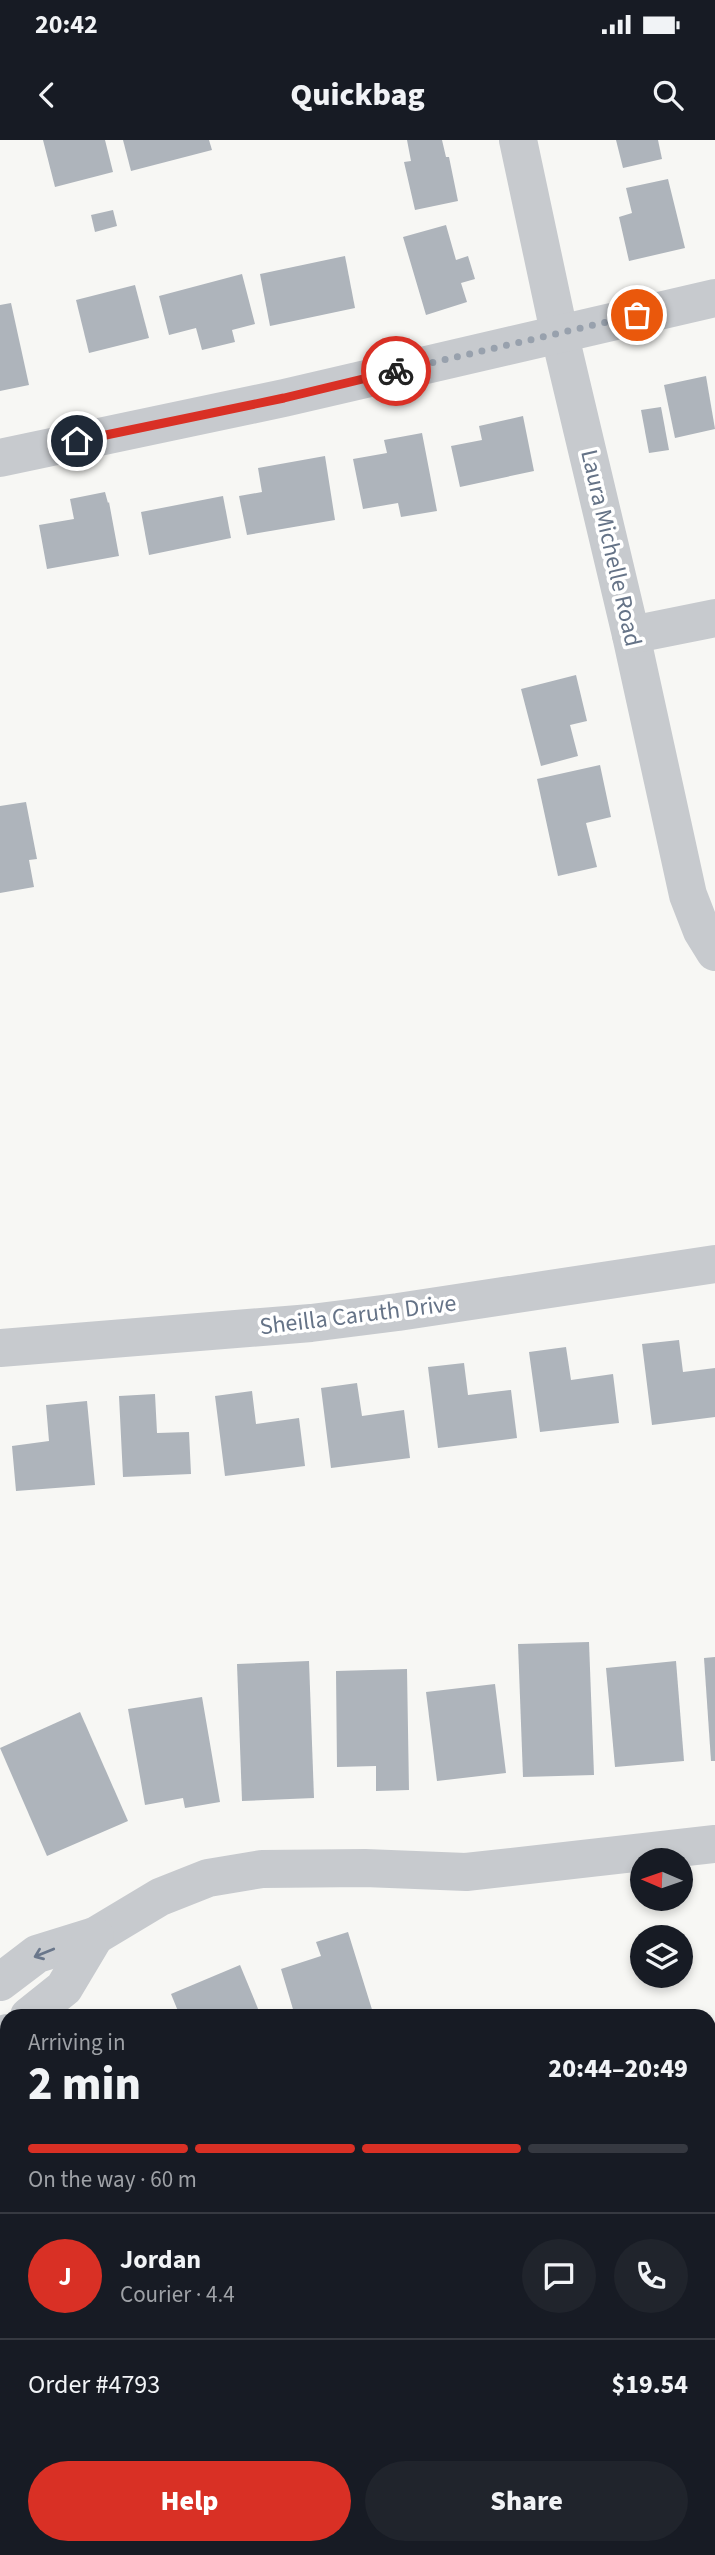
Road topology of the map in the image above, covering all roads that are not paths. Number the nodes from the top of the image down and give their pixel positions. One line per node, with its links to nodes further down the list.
1 (518, 140): 3 (street, Laura Michelle Road)
2 (715, 298): 3 (street)
3 (559, 332): 4 (street); 6 (street, Laura Michelle Road)
4 (0, 458)
5 (715, 618): 6 (street)
6 (631, 635): 7 (street, Laura Michelle Road)
7 (715, 952)
8 (715, 1264): 9 (street, Sheilla Caruth Drive)
9 (0, 1348)
10 (715, 1844): 11 (street)
11 (95, 1936): 12 (street, one-way to 12); 13 (street)
12 (0, 1982)
13 (38, 2009)

